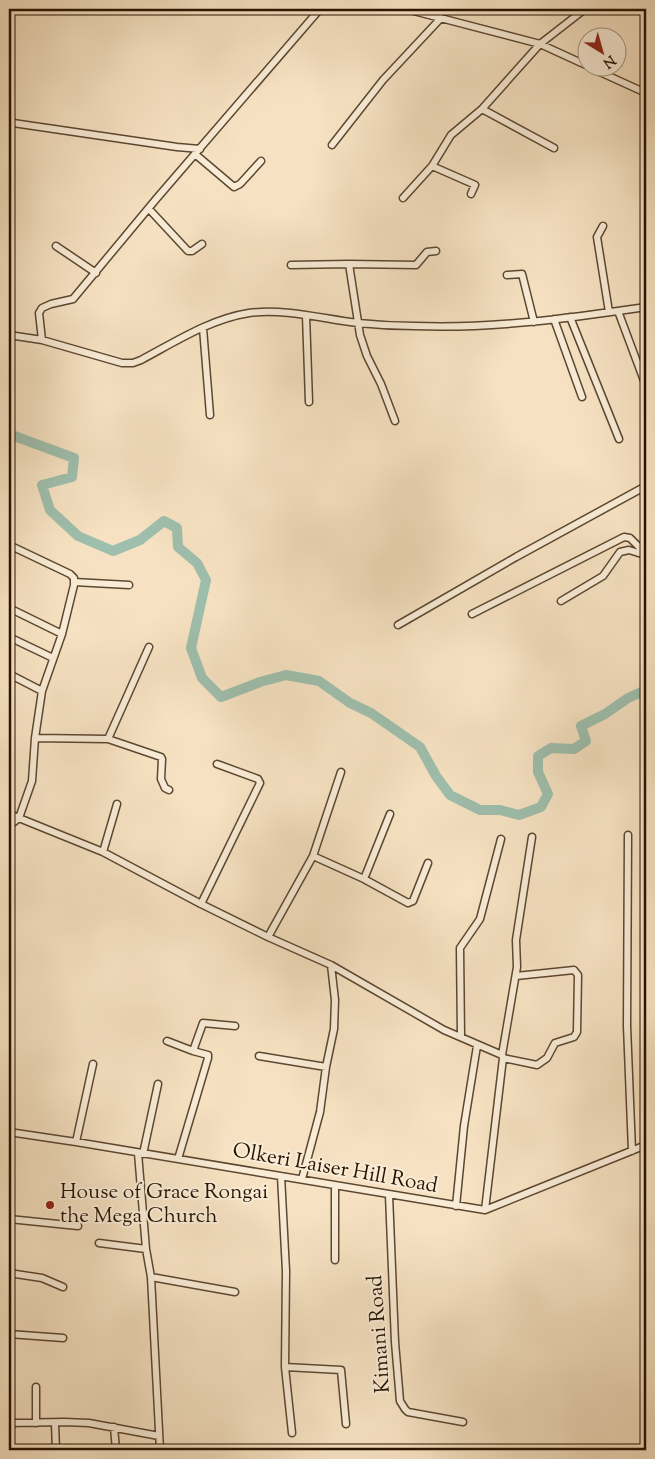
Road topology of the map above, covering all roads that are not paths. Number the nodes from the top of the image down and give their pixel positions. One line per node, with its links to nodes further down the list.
1 (320, 9): 13 (street)
2 (406, 9): 4 (street)
3 (585, 9): 5 (street)
4 (441, 18): 5 (street); 11 (street)
5 (540, 44): 6 (street); 9 (street)
6 (578, 62)
7 (613, 78): 8 (street)
8 (646, 93)
9 (482, 109): 12 (street); 15 (street)
10 (9, 124): 13 (street)
11 (332, 145)
12 (554, 148)
13 (197, 151): 14 (street); 18 (street)
14 (261, 161)
15 (432, 166): 16 (street); 17 (street)
16 (471, 194)
17 (403, 198)
18 (149, 209): 20 (street); 25 (street)
19 (603, 226): 29 (street)
20 (202, 244)
21 (56, 246): 25 (street)
22 (436, 251): 23 (street)
23 (349, 264): 24 (street); 34 (street)
24 (291, 265)
25 (96, 273): 37 (street)
26 (507, 274): 33 (street)
27 (646, 306): 28 (street)
28 (618, 311): 29 (street); 38 (street)
29 (609, 312): 31 (street)
30 (306, 315): 34 (street); 35 (street); 40 (street)
31 (570, 317): 32 (street); 43 (street)
32 (554, 320): 33 (street); 39 (street)
33 (534, 322): 34 (street)
34 (359, 323): 42 (street)
35 (203, 328): 37 (street); 41 (street)
36 (9, 335): 37 (street)
37 (42, 340)
38 (646, 386)
39 (582, 397)
40 (309, 402)
41 (210, 415)
42 (396, 420)
43 (619, 439)
44 (646, 486): 52 (street)
45 (9, 545): 47 (street)
46 (646, 554): 49 (street); 51 (street)
47 (74, 582): 48 (street); 53 (street)
48 (129, 585)
49 (562, 601)
50 (9, 608): 53 (street)
51 (472, 614)
52 (398, 625)
53 (62, 634): 56 (street)
54 (9, 637): 56 (street)
55 (149, 647): 60 (street)
56 (53, 658): 58 (street)
57 (9, 674): 58 (street)
58 (42, 691): 59 (street)
59 (34, 738): 60 (street); 67 (street)
60 (108, 740): 63 (street)
61 (217, 764): 76 (street)
62 (341, 772): 73 (street)
63 (169, 790)
64 (117, 804): 72 (street)
65 (9, 814): 67 (street)
66 (390, 814): 75 (street)
67 (19, 818): 68 (street); 72 (street)
68 (9, 826)
69 (628, 835): 93 (street)
70 (532, 837): 79 (street)
71 (500, 839): 81 (street)
72 (103, 852): 76 (street)
73 (313, 856): 75 (street); 77 (street)
74 (428, 863): 75 (street)
75 (364, 879)
76 (201, 904): 77 (street)
77 (268, 937): 78 (street)
78 (331, 965): 81 (street); 88 (street)
79 (516, 976): 86 (street); 86 (street)
80 (235, 1026): 84 (street)
81 (461, 1037): 83 (street)
82 (167, 1042): 84 (street)
83 (478, 1046): 86 (street); 100 (street)
84 (193, 1051): 95 (street)
85 (259, 1056): 88 (street)
86 (502, 1056): 101 (street)
87 (94, 1064): 91 (street)
88 (326, 1066): 97 (street)
89 (158, 1084): 94 (street)
90 (9, 1132): 91 (street, Olkeri Laiser Hill Road)
91 (76, 1142): 94 (street, Olkeri Laiser Hill Road)
92 (646, 1145): 93 (street, Olkeri Laiser Hill Road)
93 (632, 1151): 101 (street, Olkeri Laiser Hill Road)
94 (140, 1153): 95 (street, Olkeri Laiser Hill Road); 105 (street)
95 (178, 1159): 96 (street, Olkeri Laiser Hill Road)
96 (281, 1176): 97 (street, Olkeri Laiser Hill Road); 113 (street)
97 (302, 1180): 98 (street, Olkeri Laiser Hill Road)
98 (335, 1186): 99 (street, Olkeri Laiser Hill Road); 106 (street)
99 (389, 1195): 100 (street, Olkeri Laiser Hill Road); 115 (street, Kimani Road)
100 (456, 1206): 101 (street, Olkeri Laiser Hill Road)
101 (484, 1210)
102 (9, 1219): 103 (street)
103 (78, 1226)
104 (100, 1243): 105 (street)
105 (146, 1249): 108 (street)
106 (335, 1260)
107 (9, 1273): 109 (street)
108 (152, 1277): 110 (street); 122 (street)
109 (63, 1287)
110 (235, 1292)
111 (9, 1334): 112 (street)
112 (63, 1338)
113 (285, 1367): 119 (street); 121 (street)
114 (36, 1387): 117 (street)
115 (463, 1422)
116 (9, 1423): 117 (street)
117 (36, 1423): 118 (street)
118 (55, 1423): 120 (street); 123 (street)
119 (346, 1424)
120 (114, 1427): 122 (street); 124 (street)
121 (292, 1433)
122 (159, 1436): 125 (street)
123 (56, 1450)
124 (116, 1450)
125 (160, 1450)

